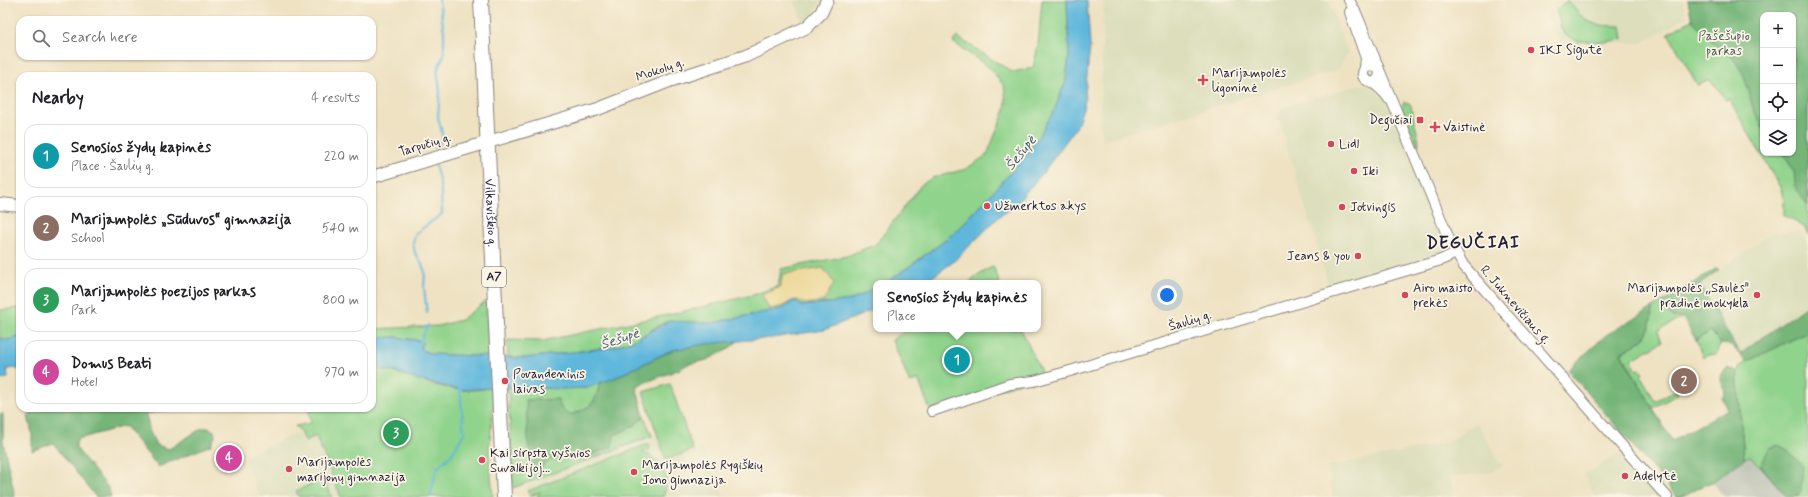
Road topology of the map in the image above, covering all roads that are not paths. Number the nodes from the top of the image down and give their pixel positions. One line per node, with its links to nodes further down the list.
1 (481, 0): 8 (highway, Vilkaviškio g. / A7)
2 (827, 0): 8 (main road, Mokolų g.)
3 (1349, 0): 4 (street, R. Juknevičiaus g.); 5 (street, R. Juknevičiaus g.)
4 (1365, 68): 5 (street); 6 (street)
5 (1380, 71): 6 (street); 7 (street, R. Juknevičiaus g.)
6 (1371, 83): 7 (street, R. Juknevičiaus g.)
7 (1390, 100): 12 (street, R. Juknevičiaus g.)
8 (487, 142): 9 (main road, Tarpučių g.); 14 (highway, Vilkaviškio g. / A7)
9 (376, 176)
10 (0, 204): 11 (main road)
11 (16, 206)
12 (1456, 253): 13 (street, Šaulių g.); 15 (street, R. Juknevičiaus g.)
13 (932, 411)
14 (504, 497)
15 (1667, 497)

